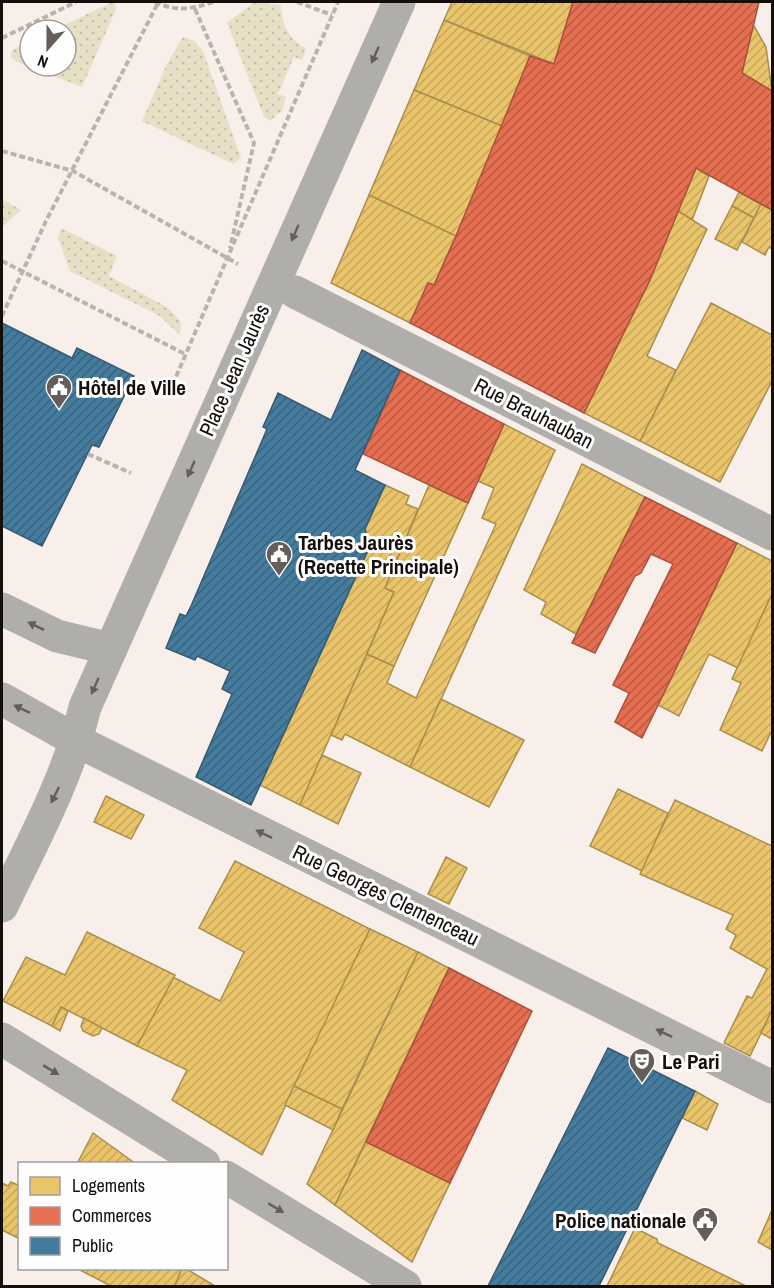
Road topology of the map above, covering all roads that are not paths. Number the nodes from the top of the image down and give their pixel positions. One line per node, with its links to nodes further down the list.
1 (399, 2): 5 (street, Place Jean Jaurès, one-way to 5)
2 (295, 292): 3 (street, Rue Brauhauban)
3 (770, 528)
4 (2, 609): 5 (street, one-way to 4)
5 (111, 649): 7 (street, Place Jean Jaurès, one-way to 7)
6 (2, 699): 7 (street, Rue Georges Clemenceau, one-way to 6)
7 (77, 741): 8 (street, Place Jean Jaurès, one-way to 8); 10 (street, Rue Georges Clemenceau, one-way to 7)
8 (2, 906)
9 (2, 1039): 11 (street, one-way to 11)
10 (772, 1087)
11 (201, 1162)
12 (228, 1178): 13 (street, one-way to 13)
13 (405, 1287)

